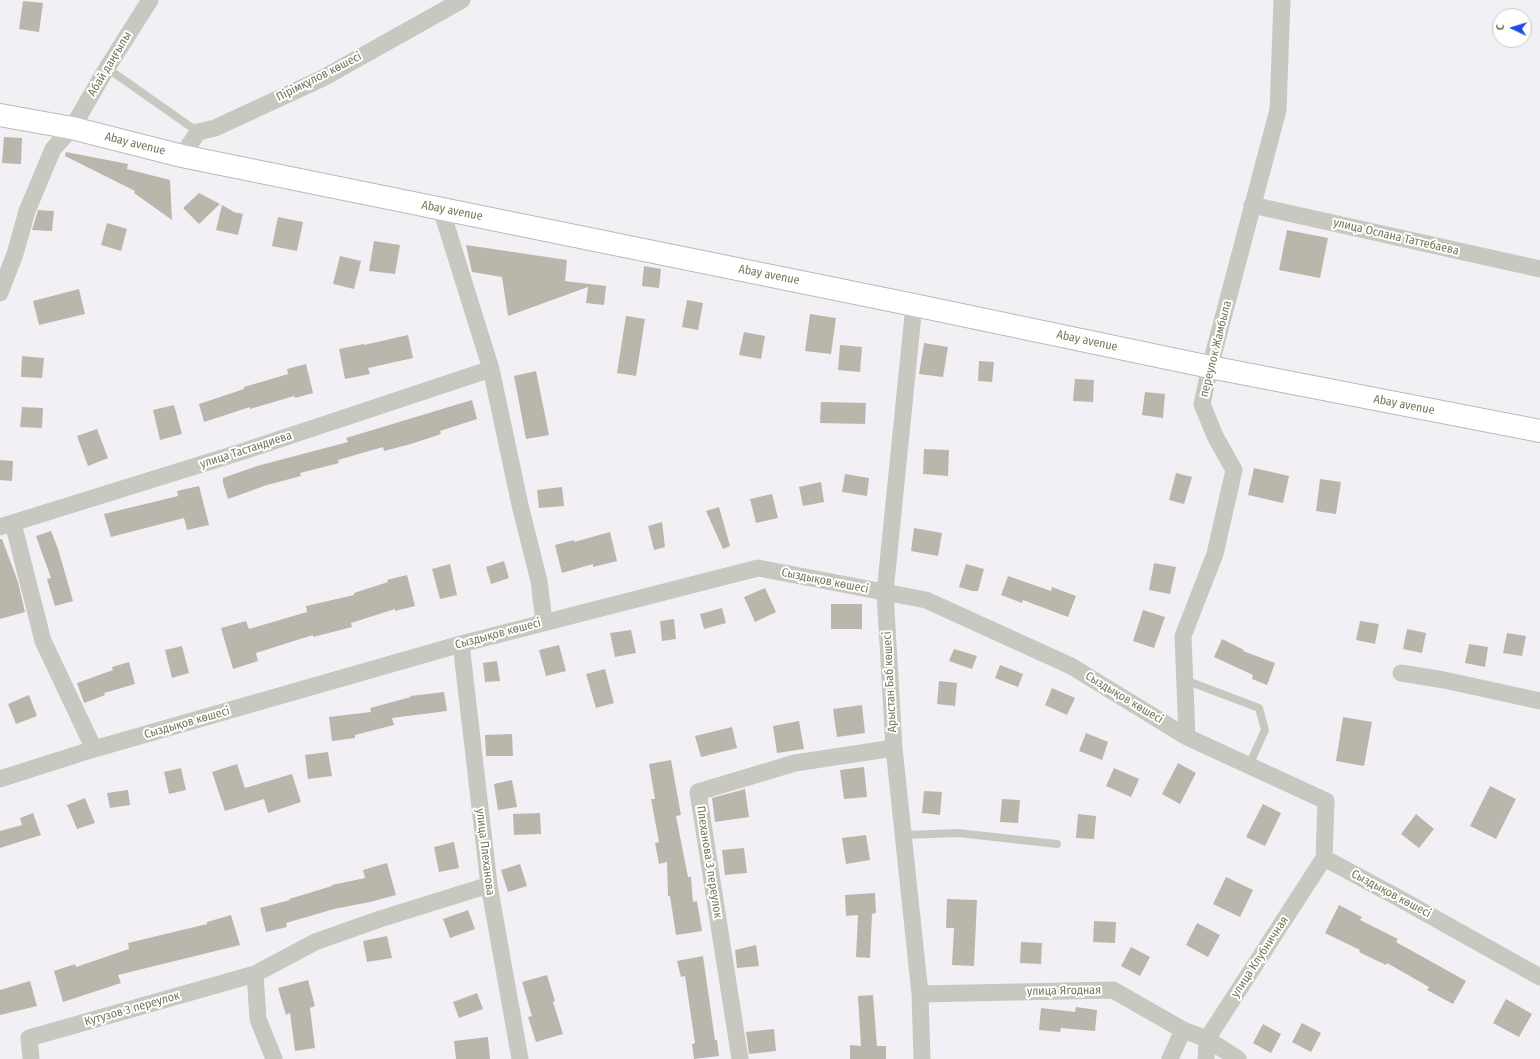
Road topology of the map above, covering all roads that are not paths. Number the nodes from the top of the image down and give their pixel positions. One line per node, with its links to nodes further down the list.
1 (150, 0): 4 (street, Абай даңғылы)
2 (462, 0): 7 (street, Пірімқұлов көшесі)
3 (1282, 0): 9 (street, переулок Жамбыла)
4 (107, 68): 6 (street, Абай даңғылы); 7 (lane)
5 (0, 115): 6 (street, Abay avenue)
6 (72, 128): 8 (street, Abay avenue); 12 (street, Абай даңғылы)
7 (198, 132): 8 (street)
8 (182, 156): 10 (street, Abay avenue)
9 (1252, 205): 11 (street, улица Ослана Таттебаева); 14 (street, переулок Жамбыла)
10 (441, 209): 13 (street, Abay avenue); 15 (street)
11 (1540, 269)
12 (0, 293)
13 (914, 305): 14 (street, Abay avenue); 18 (street, Арыстан Баб көшесі)
14 (1210, 367): 16 (street, Abay avenue); 22 (street, переулок Жамбыла)
15 (491, 369): 17 (street, улица Тастандиева); 19 (street)
16 (1540, 432)
17 (7, 525): 26 (street)
18 (885, 592): 19 (street, Сыздықов көшесі); 24 (street, Сыздықов көшесі); 25 (street, Арыстан Баб көшесі)
19 (544, 622): 20 (street, Сыздықов көшесі)
20 (461, 644): 26 (street, Сыздықов көшесі); 32 (street, улица Плеханова)
21 (1401, 673): 23 (street)
22 (1185, 680): 24 (street, переулок Жамбыла); 27 (lane)
23 (1540, 701)
24 (1187, 737): 27 (street, Сыздықов көшесі)
25 (894, 748): 29 (street, Арыстан Баб көшесі); 41 (street, Плеханова 3 переулок)
26 (94, 749): 28 (street, Сыздықов көшесі)
27 (1249, 765): 31 (street, Сыздықов көшесі)
28 (0, 779)
29 (903, 835): 30 (lane); 35 (street, Арыстан Баб көшесі)
30 (1057, 844)
31 (1324, 858): 34 (street, Сыздықов көшесі); 37 (street, улица Клубничная)
32 (489, 885): 33 (street, Кутузов 3 переулок); 40 (street, улица Плеханова)
33 (255, 974): 38 (street); 39 (street, Кутузов 3 переулок)
34 (1540, 977)
35 (920, 994): 36 (street, улица Ягодная); 42 (street, Арыстан Баб көшесі)
36 (1183, 1030): 37 (street, улица Ягодная); 43 (street)
37 (1207, 1039): 44 (street); 45 (street, улица Ягодная)
38 (270, 1058)
39 (31, 1059)
40 (520, 1059)
41 (740, 1059)
42 (922, 1059)
43 (1170, 1059)
44 (1206, 1059)
45 (1238, 1059)

